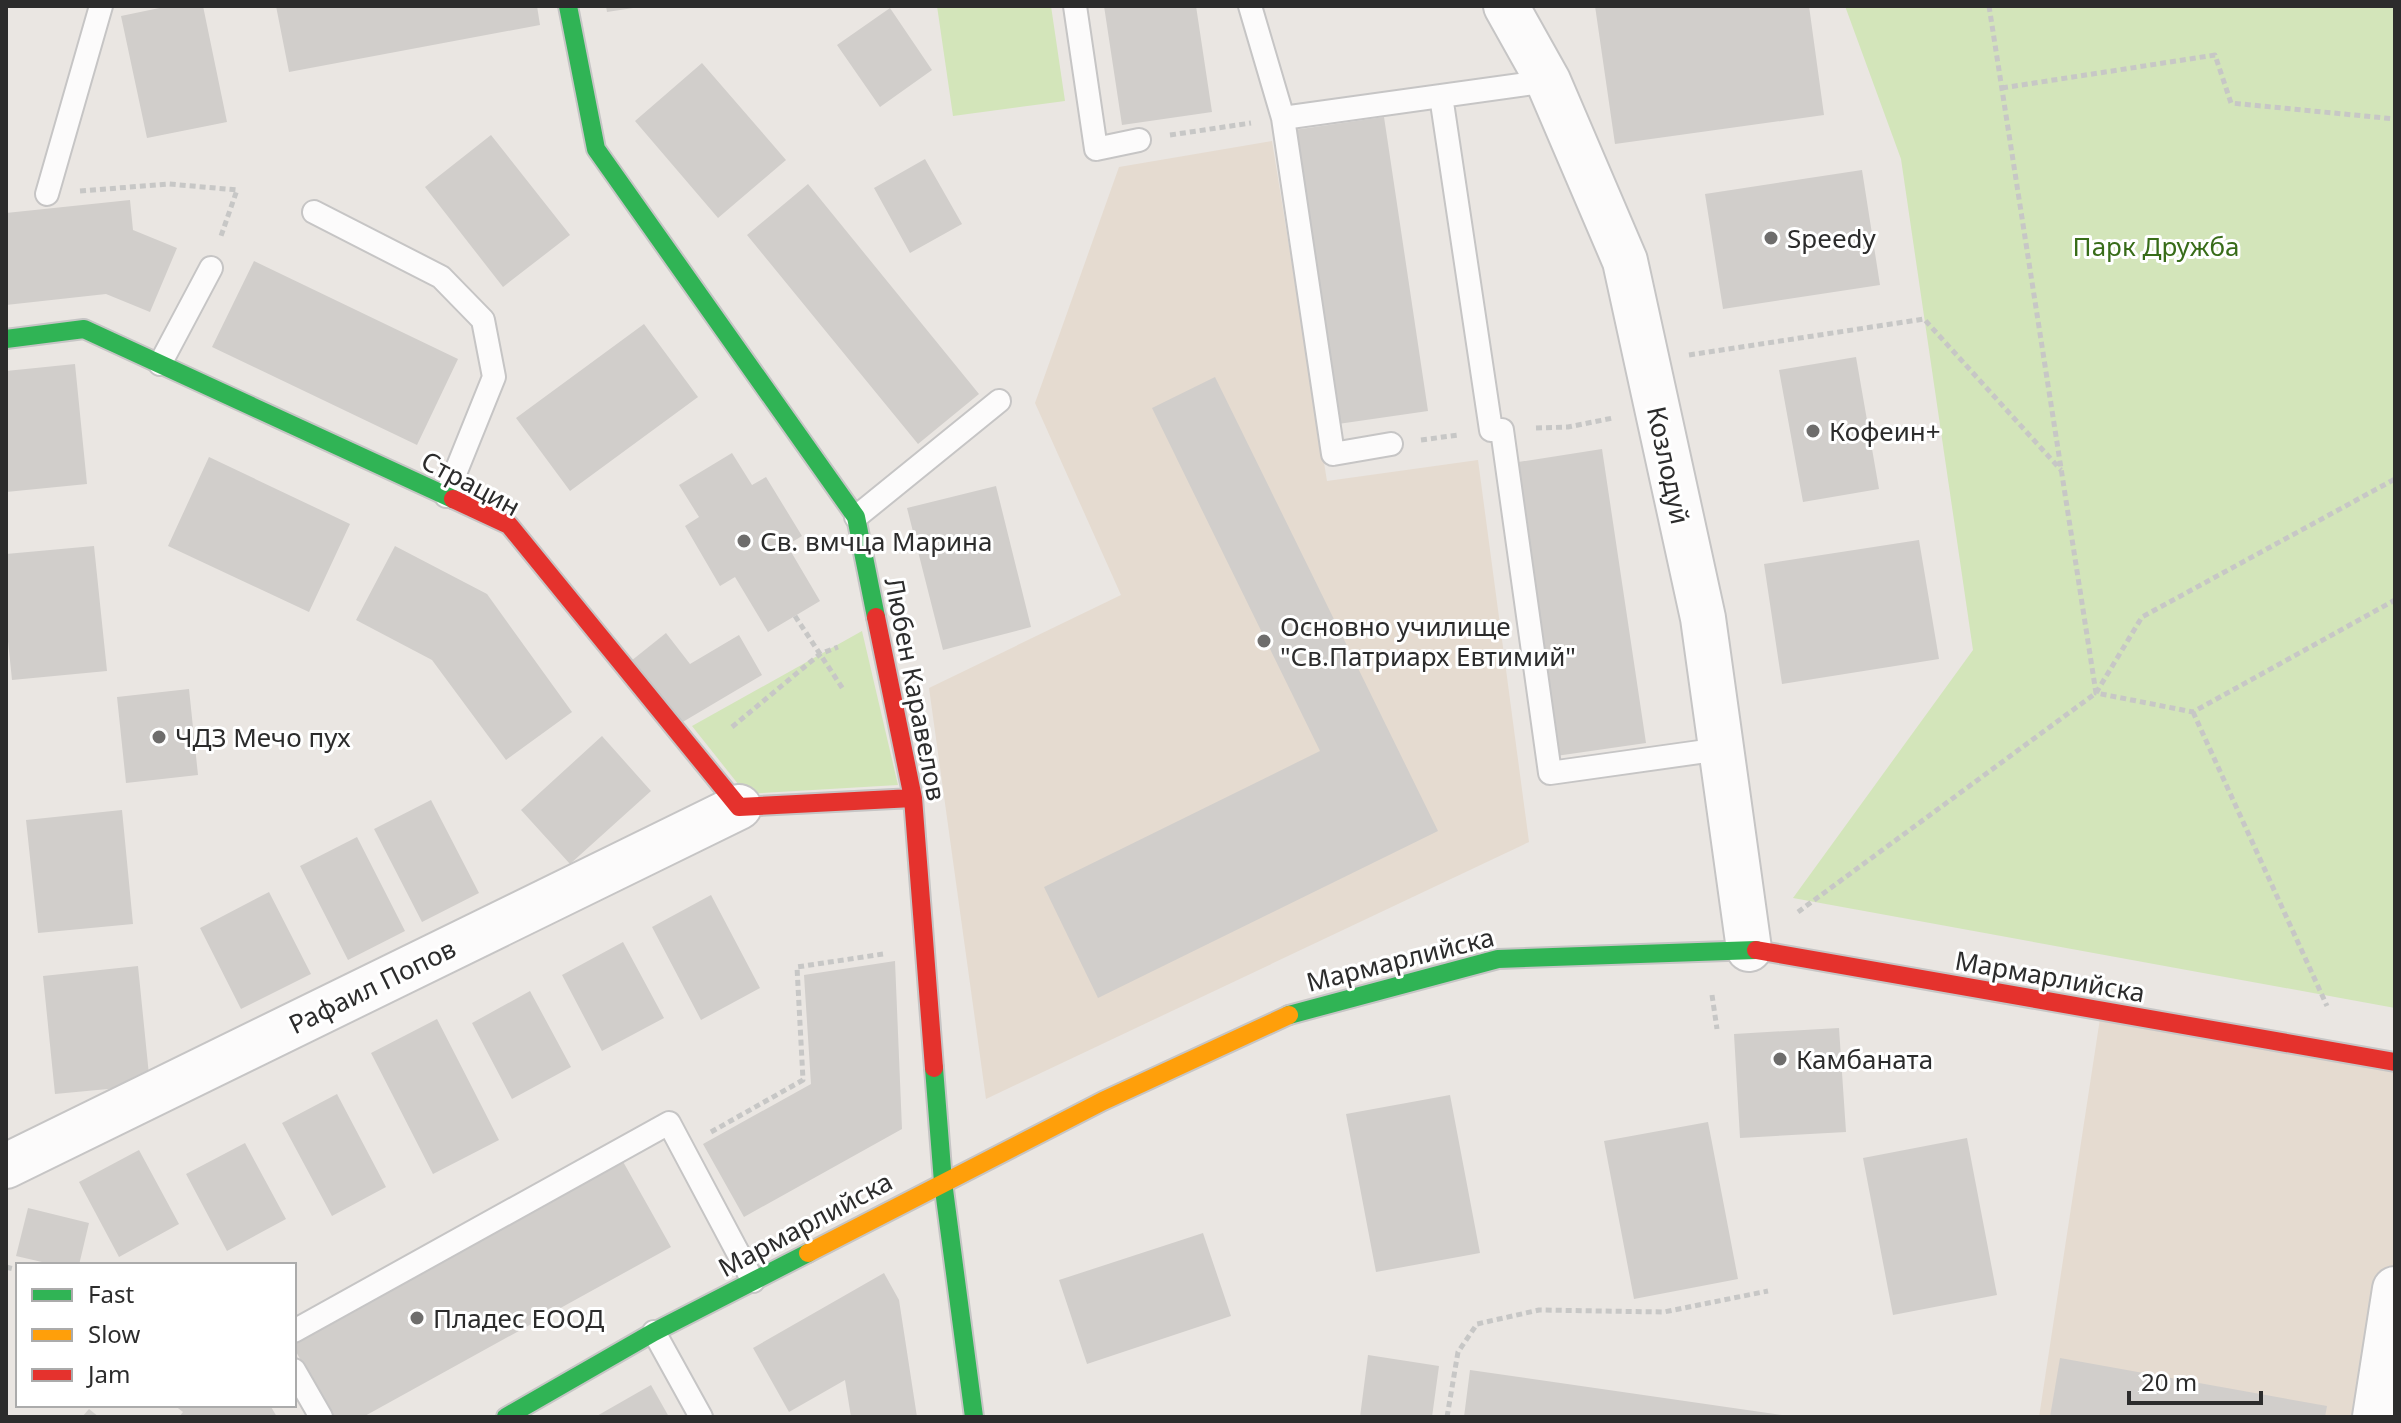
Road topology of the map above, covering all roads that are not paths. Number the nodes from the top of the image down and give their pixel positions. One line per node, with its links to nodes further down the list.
1 (101, 6): 10 (lane)
2 (568, 6): 18 (street, Любен Каравелов)
3 (1075, 6): 9 (lane)
4 (1250, 6): 8 (lane)
5 (1506, 6): 6 (street, Козлодуй)
6 (1548, 81): 7 (lane); 19 (street, Козлодуй)
7 (1441, 96): 8 (lane); 19 (lane)
8 (1283, 118): 16 (lane)
9 (1139, 140)
10 (47, 194)
11 (314, 212): 17 (lane)
12 (211, 268): 14 (lane)
13 (6, 339): 14 (street, Страцин)
14 (160, 364): 17 (street, Страцин)
15 (999, 401): 18 (lane)
16 (1391, 444)
17 (446, 496): 21 (street, Страцин)
18 (856, 517): 20 (street, Любен Каравелов)
19 (1721, 749): 22 (street, Козлодуй)
20 (913, 798): 21 (street); 25 (street, Любен Каравелов)
21 (739, 807): 24 (street, Рафаил Попов)
22 (1749, 949): 23 (street, Мармарлийска); 25 (street, Мармарлийска)
23 (2395, 1062)
24 (6, 1166)
25 (943, 1182): 26 (street, Мармарлийска); 35 (street, Любен Каравелов)
26 (753, 1281): 28 (lane); 29 (street, Мармарлийска)
27 (2395, 1289): 31 (street)
28 (296, 1330)
29 (654, 1332): 33 (street, Мармарлийска); 34 (lane)
30 (296, 1373): 32 (lane)
31 (2389, 1373): 36 (street)
32 (321, 1417)
33 (506, 1417)
34 (701, 1417)
35 (974, 1417)
36 (2375, 1417)

